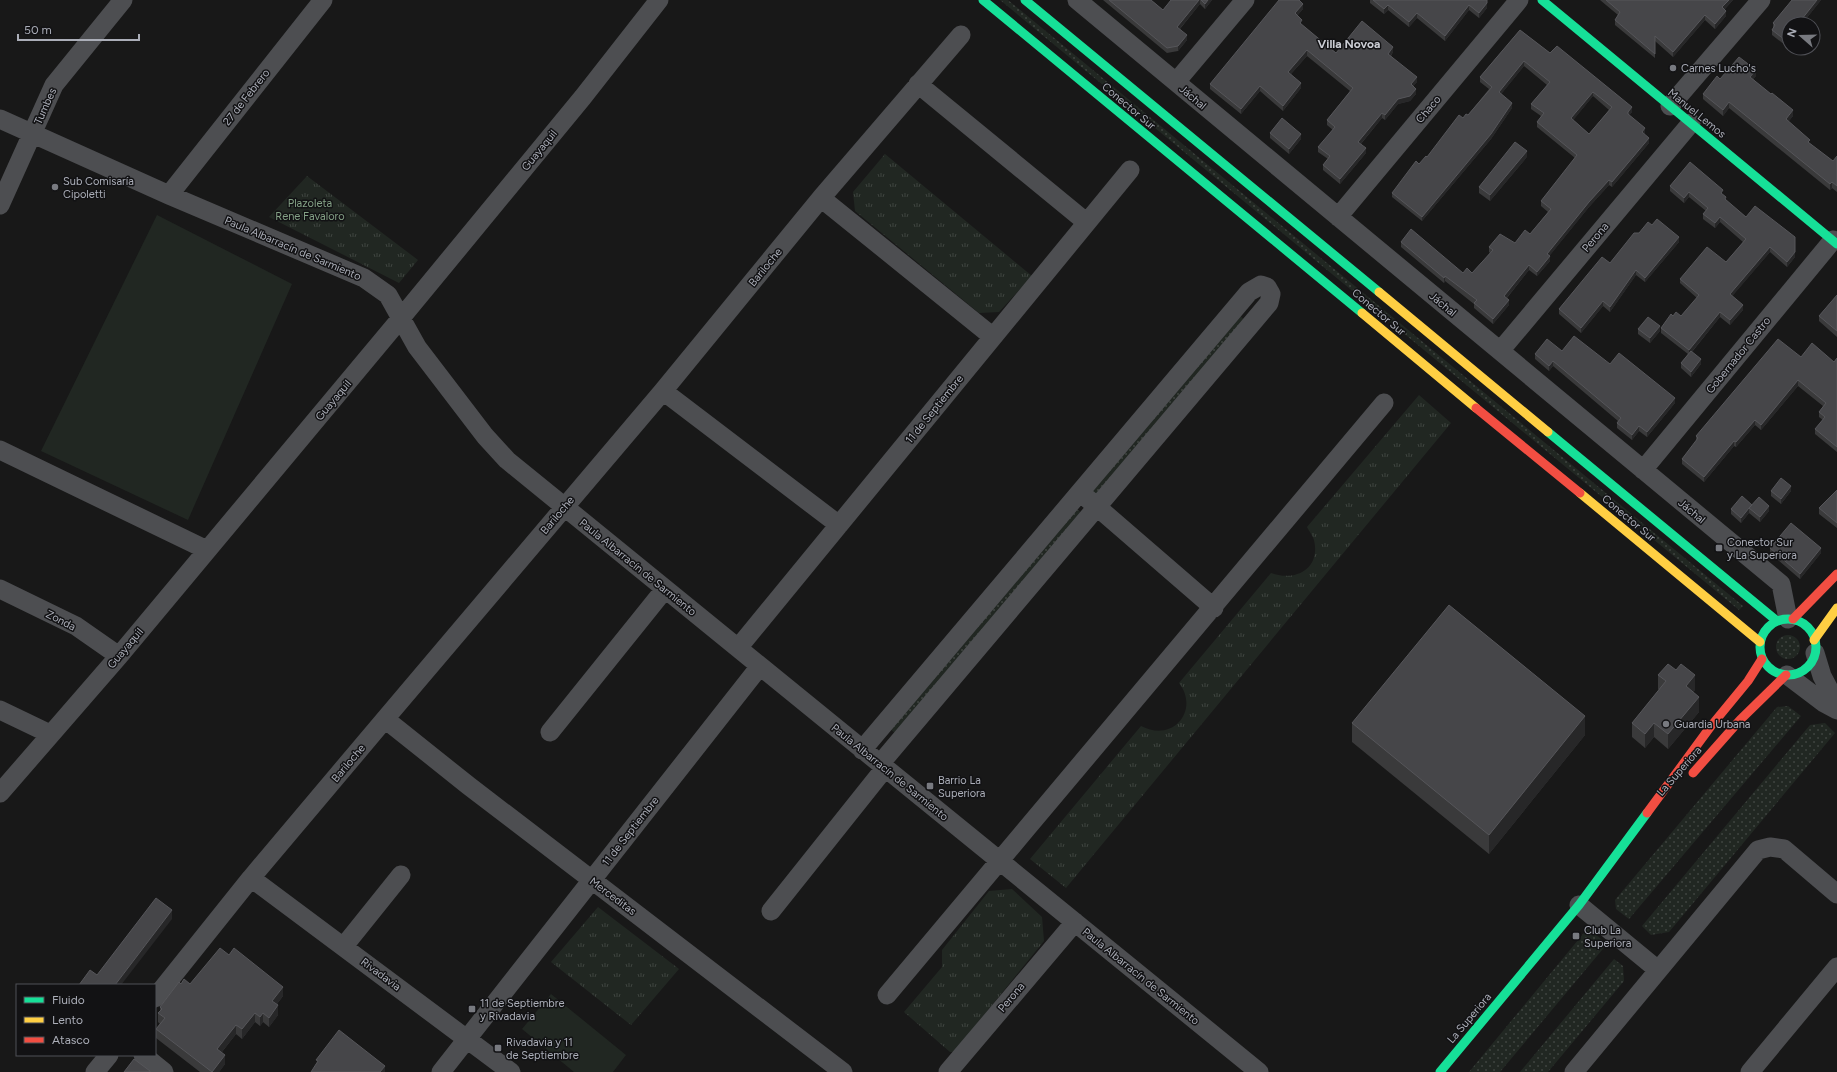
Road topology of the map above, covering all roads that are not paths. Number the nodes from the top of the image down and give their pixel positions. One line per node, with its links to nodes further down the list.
1 (123, 0): 17 (street, Tumbes)
2 (323, 0): 19 (street, 27 de Febrero)
3 (659, 0): 25 (street, Guayaquil)
4 (983, 0): 43 (main road, Conector Sur)
5 (1025, 0): 42 (main road, Conector Sur)
6 (1077, 0): 12 (street, Jáchal)
7 (1246, 0): 12 (street)
8 (1519, 0): 22 (street, Chaco)
9 (1542, 0): 14 (main road, Manuel Lemos)
10 (1761, 0): 14 (street)
11 (961, 35): 13 (street, Bariloche)
12 (1176, 82): 22 (street, Jáchal)
13 (918, 84): 20 (street, Bariloche); 23 (street)
14 (1670, 106): 16 (main road, Manuel Lemos)
15 (0, 119): 17 (street, Paula Albarracín de Sarmiento)
16 (1691, 123): 24 (main road, Manuel Lemos); 27 (street, Perona)
17 (33, 134): 19 (street, Paula Albarracín de Sarmiento); 21 (street, Tumbes)
18 (1130, 170): 23 (street, 11 de Septiembre)
19 (169, 195): 25 (street, Paula Albarracín de Sarmiento)
20 (821, 198): 26 (street); 28 (street, Bariloche)
21 (0, 204)
22 (1338, 217): 27 (street, Jáchal)
23 (1086, 222): 26 (street, 11 de Septiembre)
24 (1835, 242): 31 (street, Gobernador Castro)
25 (401, 318): 34 (street, Paula Albarracín de Sarmiento); 36 (street, Guayaquil)
26 (993, 337): 35 (street, 11 de Septiembre)
27 (1500, 351): 31 (street, Jáchal)
28 (663, 391): 34 (street, Bariloche); 35 (street)
29 (1384, 403): 40 (street)
30 (0, 450): 36 (street)
31 (1643, 470): 42 (street, Jáchal)
32 (1080, 492): 33 (street); 33 (street); 56 (street)
33 (1097, 506): 40 (street); 57 (street)
34 (564, 507): 39 (street, Paula Albarracín de Sarmiento); 53 (street, Bariloche)
35 (839, 524): 45 (street, 11 de Septiembre)
36 (207, 550): 46 (street, Guayaquil)
37 (1837, 574): 42 (main road)
38 (0, 589): 46 (street, Zonda)
39 (666, 589): 45 (street, Paula Albarracín de Sarmiento); 54 (street)
40 (1214, 608): 61 (street)
41 (1836, 612): 44 (main road)
42 (1786, 620): 43 (main road); 44 (main road)
43 (1760, 642): 47 (main road)
44 (1814, 647): 49 (main road); 50 (street)
45 (738, 648): 48 (street, Paula Albarracín de Sarmiento)
46 (119, 656): 55 (street, Guayaquil)
47 (1762, 659): 49 (main road); 65 (main road, La Superiora)
48 (760, 666): 56 (street, Paula Albarracín de Sarmiento); 64 (street, 11 de Septiembre)
49 (1787, 675): 52 (street); 58 (main road, La Superiora)
50 (1837, 704)
51 (0, 710): 55 (street)
52 (1837, 710)
53 (385, 719): 63 (street, Bariloche); 64 (street, Merceditas)
54 (550, 732)
55 (50, 734): 59 (street, Guayaquil)
56 (862, 750): 57 (street, Paula Albarracín de Sarmiento)
57 (882, 766): 61 (street, Paula Albarracín de Sarmiento); 68 (street)
58 (1687, 780)
59 (0, 793)
60 (1657, 815): 65 (main road, La Superiora)
61 (998, 860): 69 (street, Paula Albarracín de Sarmiento); 73 (street)
62 (401, 875): 70 (street)
63 (251, 878): 70 (street, Rivadavia); 74 (street, Bariloche)
64 (592, 880): 75 (street, 11 de Septiembre); 82 (street, Merceditas)
65 (1594, 886): 67 (main road, La Superiora)
66 (1837, 894): 72 (street)
67 (1579, 905): 72 (street); 85 (main road, La Superiora)
68 (771, 911)
69 (1075, 922): 83 (street, Perona); 84 (street, Paula Albarracín de Sarmiento)
70 (344, 946): 75 (street, Rivadavia)
71 (1837, 966): 87 (street)
72 (1658, 970): 86 (street)
73 (887, 995)
74 (156, 997)
75 (467, 1038): 80 (street, 11 de Septiembre); 81 (street, Rivadavia)
76 (108, 1056): 78 (street)
77 (144, 1056): 79 (street)
78 (95, 1072)
79 (164, 1072)
80 (441, 1072)
81 (511, 1072)
82 (843, 1072)
83 (948, 1072)
84 (1260, 1072)
85 (1440, 1072)
86 (1574, 1072)
87 (1750, 1072)

